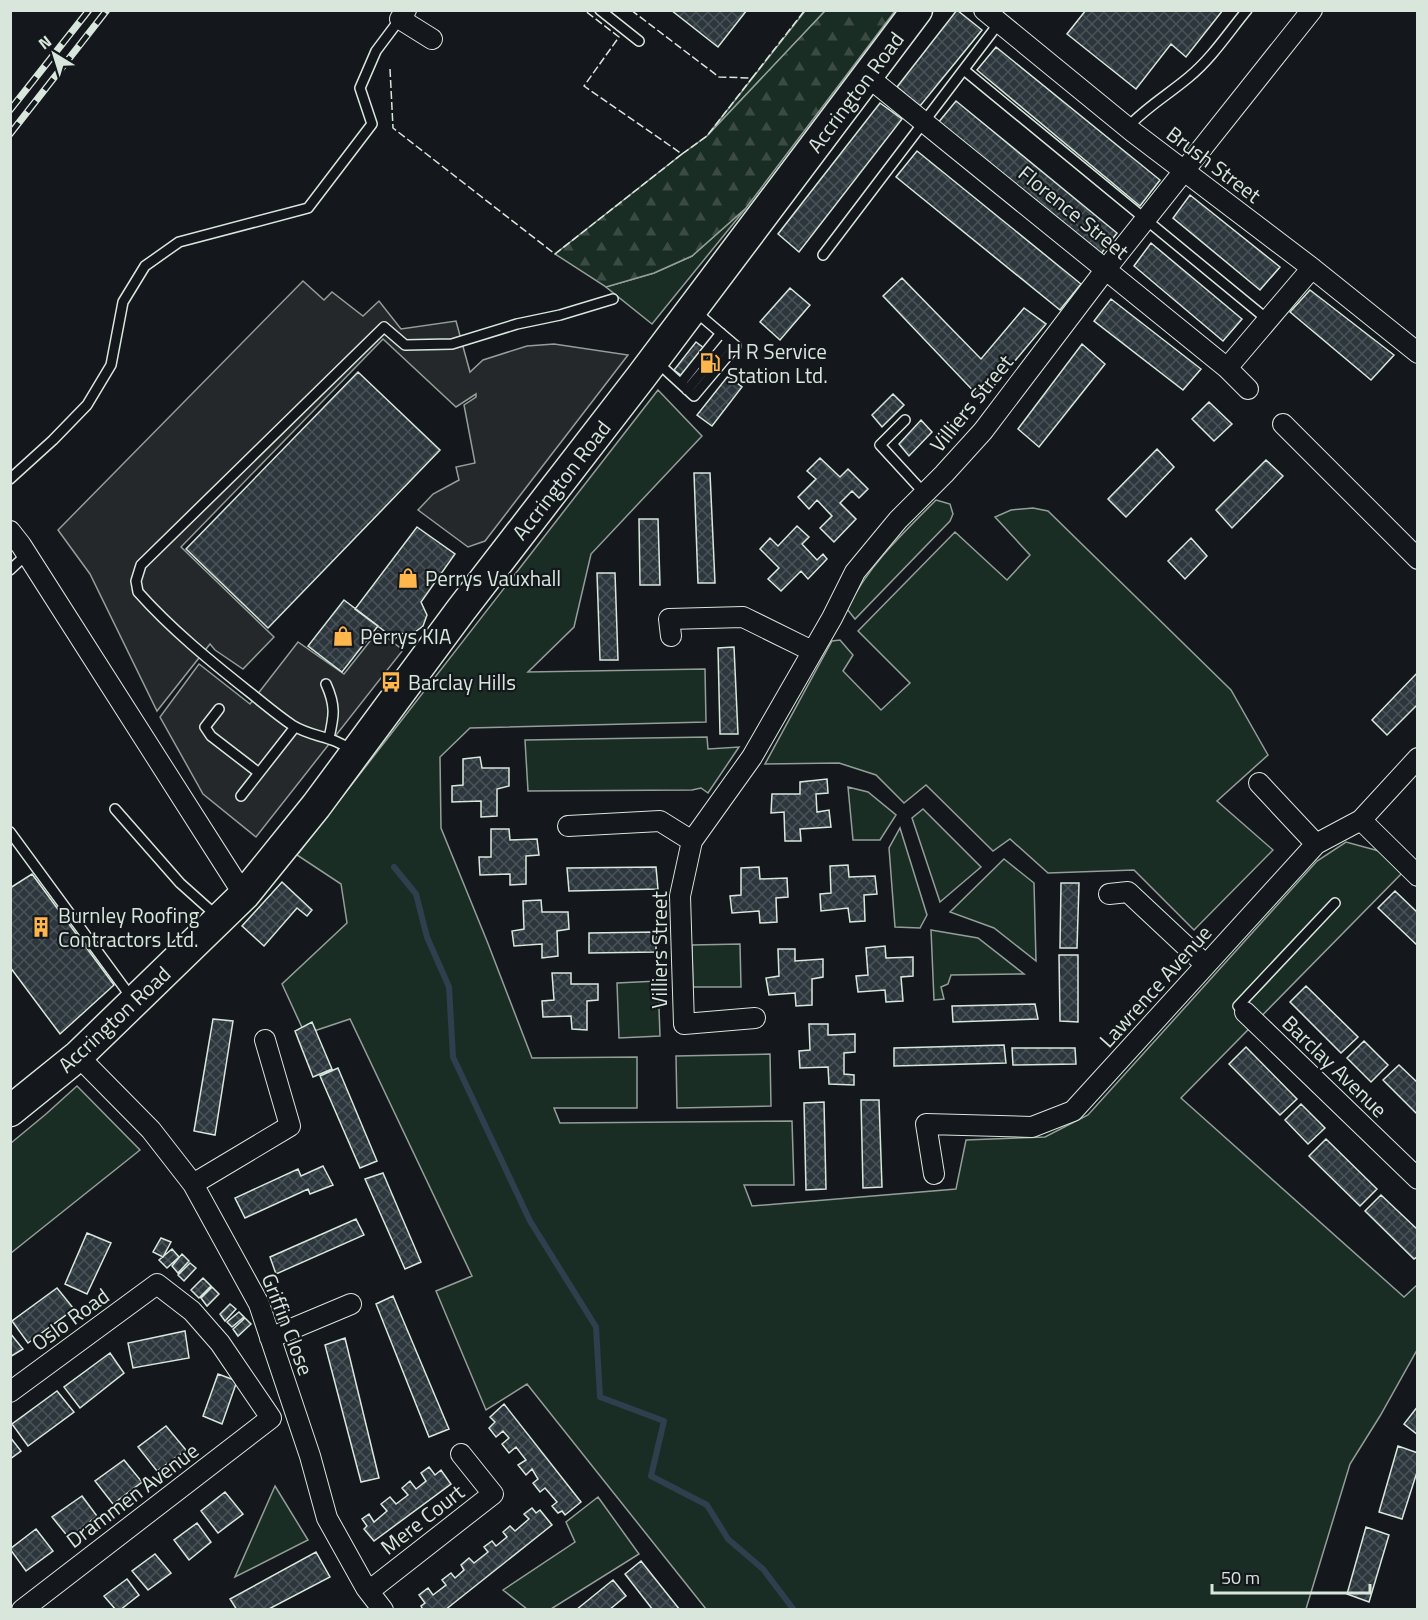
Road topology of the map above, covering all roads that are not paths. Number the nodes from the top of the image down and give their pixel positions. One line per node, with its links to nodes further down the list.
1 (600, 10): 9 (lane)
2 (917, 10): 11 (main road, Accrington Road)
3 (984, 10): 7 (street, Brush Street)
4 (1247, 10): 13 (lane)
5 (1312, 10): 14 (street, Villiers Street)
6 (403, 15): 8 (street); 30 (lane)
7 (999, 23): 10 (lane); 13 (street, Brush Street)
8 (432, 39)
9 (639, 41)
10 (964, 70): 12 (lane); 15 (lane)
11 (867, 76): 12 (street, Florence Street); 20 (main road, Accrington Road)
12 (924, 122): 16 (lane); 18 (street, Florence Street)
13 (1128, 127): 14 (street, Brush Street)
14 (1184, 171): 15 (street, Villiers Street); 17 (street, Brush Street)
15 (1145, 220): 18 (street, Villiers Street); 21 (lane)
16 (823, 255)
17 (1312, 268): 21 (street); 23 (street, Brush Street)
18 (1106, 269): 25 (street, Florence Street); 31 (street, Villiers Street)
19 (613, 299): 40 (lane)
20 (692, 309): 22 (lane); 24 (main road, Accrington Road)
21 (1268, 320): 25 (street)
22 (721, 333): 26 (lane); 26 (lane)
23 (1418, 353)
24 (654, 359): 26 (lane); 42 (main road, Accrington Road)
25 (1227, 368): 27 (street, Florence Street)
26 (684, 386)
27 (1248, 389)
28 (905, 420): 31 (lane)
29 (1283, 424): 34 (street)
30 (10, 479)
31 (925, 494): 37 (street, Villiers Street)
32 (10, 531): 33 (street)
33 (27, 554): 35 (lane); 55 (street)
34 (1418, 559)
35 (10, 570)
36 (671, 636): 37 (street)
37 (812, 651): 51 (street, Villiers Street)
38 (326, 684): 41 (lane)
39 (219, 709): 44 (lane)
40 (295, 727): 41 (lane); 44 (lane)
41 (329, 738): 42 (lane)
42 (355, 753): 55 (main road, Accrington Road)
43 (1418, 759): 48 (street, Lawrence Avenue)
44 (259, 773): 46 (lane)
45 (1259, 783): 52 (street)
46 (241, 796)
47 (115, 809): 57 (lane)
48 (1361, 820): 52 (street, Lawrence Avenue); 53 (street)
49 (568, 826): 51 (street)
50 (10, 832): 59 (lane)
51 (692, 842): 61 (street, Villiers Street)
52 (1316, 844): 58 (street, Lawrence Avenue)
53 (1418, 876)
54 (1109, 894): 58 (street)
55 (244, 895): 57 (main road, Accrington Road)
56 (1335, 903): 60 (lane)
57 (220, 918): 59 (main road, Accrington Road)
58 (1206, 965): 65 (street, Lawrence Avenue)
59 (134, 1001): 63 (main road, Accrington Road)
60 (1245, 1012): 66 (street, Barclay Avenue)
61 (755, 1018)
62 (265, 1040): 67 (street)
63 (78, 1056): 64 (main road, Accrington Road); 67 (street, Griffin Close)
64 (10, 1111)
65 (934, 1174)
66 (1418, 1179)
67 (194, 1184): 69 (street, Griffin Close)
68 (351, 1304): 69 (street)
69 (270, 1338): 73 (street, Griffin Close)
70 (10, 1392): 71 (street, Oslo Road)
71 (271, 1418): 74 (street, Drammen Avenue)
72 (461, 1454): 73 (street, Mere Court)
73 (369, 1592): 75 (street, Griffin Close)
74 (22, 1610)
75 (383, 1610)

